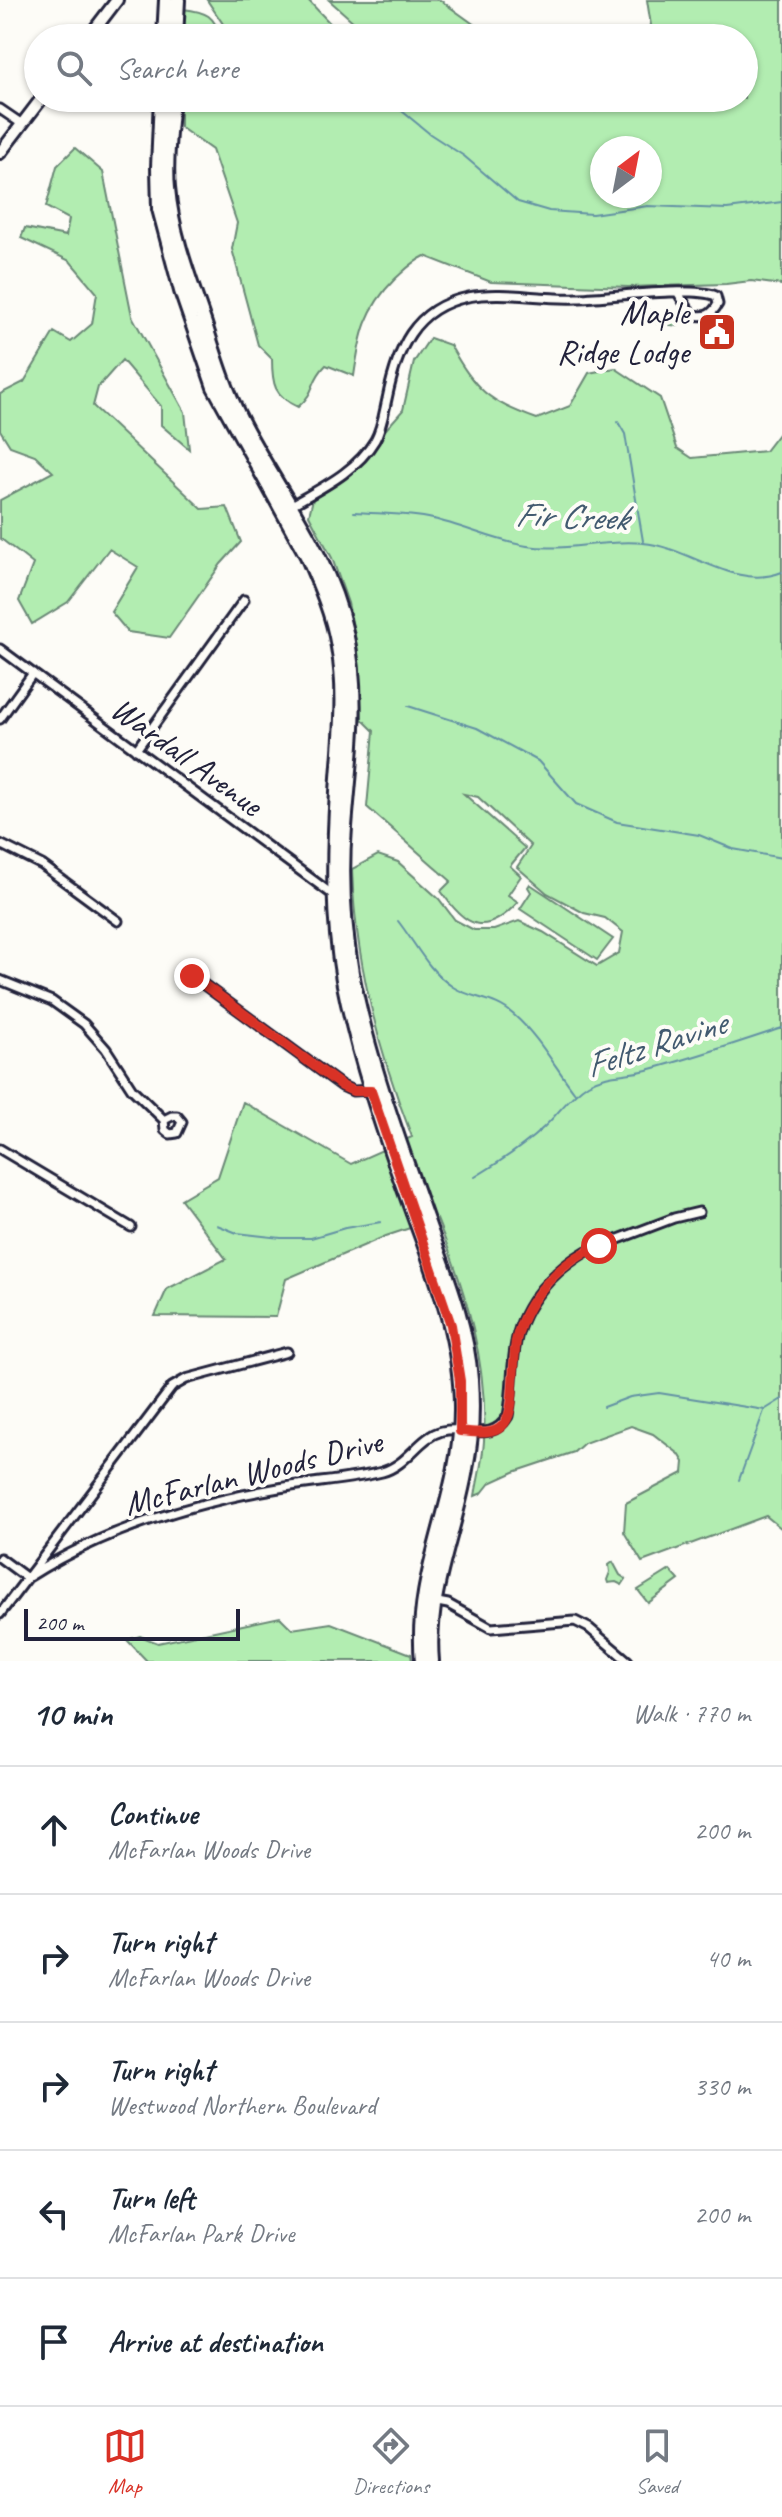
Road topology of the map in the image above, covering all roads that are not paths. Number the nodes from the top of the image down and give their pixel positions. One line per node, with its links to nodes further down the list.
1 (117, 0): 4 (street)
2 (166, 0): 5 (main road)
3 (178, 0): 6 (main road)
4 (99, 24)
5 (165, 24)
6 (177, 24)
7 (0, 109): 10 (street)
8 (31, 112): 10 (street)
9 (165, 113): 13 (main road)
10 (22, 124): 11 (street)
11 (0, 153)
12 (678, 293): 12 (street); 13 (street)
13 (286, 508): 20 (main road)
14 (244, 600): 18 (street)
15 (0, 649): 16 (street, Wardall Avenue)
16 (33, 673): 17 (street); 18 (street, Wardall Avenue)
17 (0, 719)
18 (136, 750): 20 (street, Wardall Avenue)
19 (0, 844): 21 (street)
20 (339, 899): 24 (main road)
21 (118, 921)
22 (192, 976): 24 (street)
23 (0, 980): 25 (street)
24 (376, 1090): 30 (main road)
25 (164, 1120)
26 (0, 1149): 28 (street)
27 (699, 1212): 30 (street, McFarlan Woods Drive)
28 (131, 1227)
29 (287, 1352): 32 (street)
30 (466, 1431): 32 (street, McFarlan Woods Drive); 33 (main road)
31 (0, 1558): 32 (street)
32 (27, 1578): 34 (street)
33 (428, 1600): 35 (main road); 36 (main road); 37 (street)
34 (0, 1614)
35 (422, 1661)
36 (432, 1661)
37 (628, 1661)

